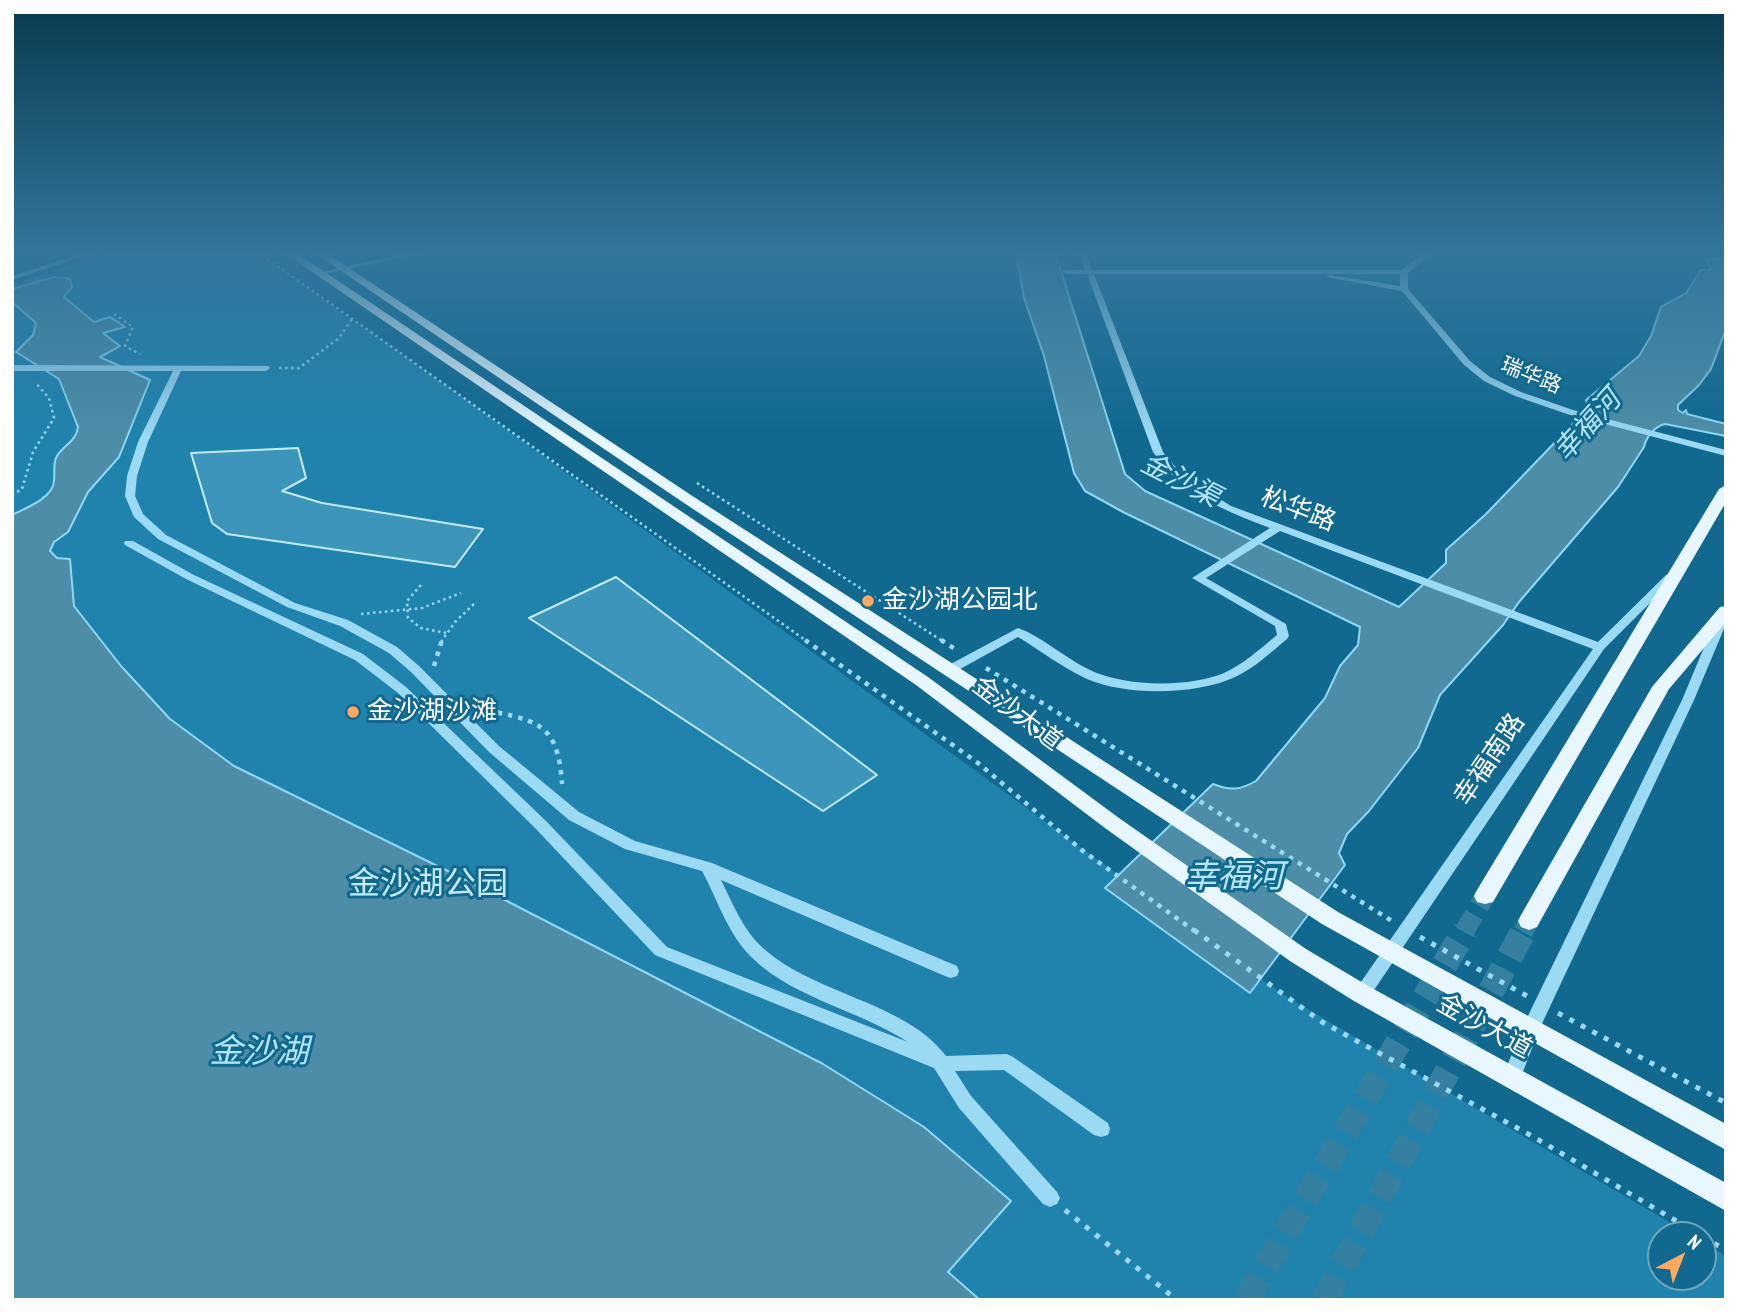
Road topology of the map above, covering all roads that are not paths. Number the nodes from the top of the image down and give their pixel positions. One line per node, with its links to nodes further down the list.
1 (378, 313): 22 (main road, 金沙大道)
2 (412, 313): 16 (main road, 金沙大道)
3 (1105, 313): 11 (street, 松华路)
4 (1425, 313): 9 (street, 瑞华路)
5 (15, 368): 6 (lane)
6 (35, 368): 7 (street)
7 (178, 368): 8 (street); 17 (street)
8 (266, 368)
9 (1726, 453)
10 (1726, 489): 13 (main road, 幸福南路)
11 (1279, 527): 15 (street, 松华路); 16 (street)
12 (129, 542): 24 (street)
13 (1678, 569): 15 (street, 幸福南路); 18 (main road, 幸福南路)
14 (1726, 611): 19 (main road); 23 (street)
15 (1600, 647): 20 (street, 幸福南路)
16 (949, 670): 20 (main road, 金沙大道)
17 (706, 867): 21 (street); 24 (street)
18 (1485, 895)
19 (1529, 921)
20 (1392, 952): 22 (street, 幸福南路); 23 (main road, 金沙大道)
21 (951, 971)
22 (1362, 994): 25 (main road, 金沙大道)
23 (1530, 1030): 25 (street); 27 (main road, 金沙大道)
24 (944, 1064): 26 (street); 28 (street)
25 (1512, 1077): 29 (main road, 金沙大道)
26 (1101, 1129)
27 (1726, 1138)
28 (1050, 1198)
29 (1726, 1198)

